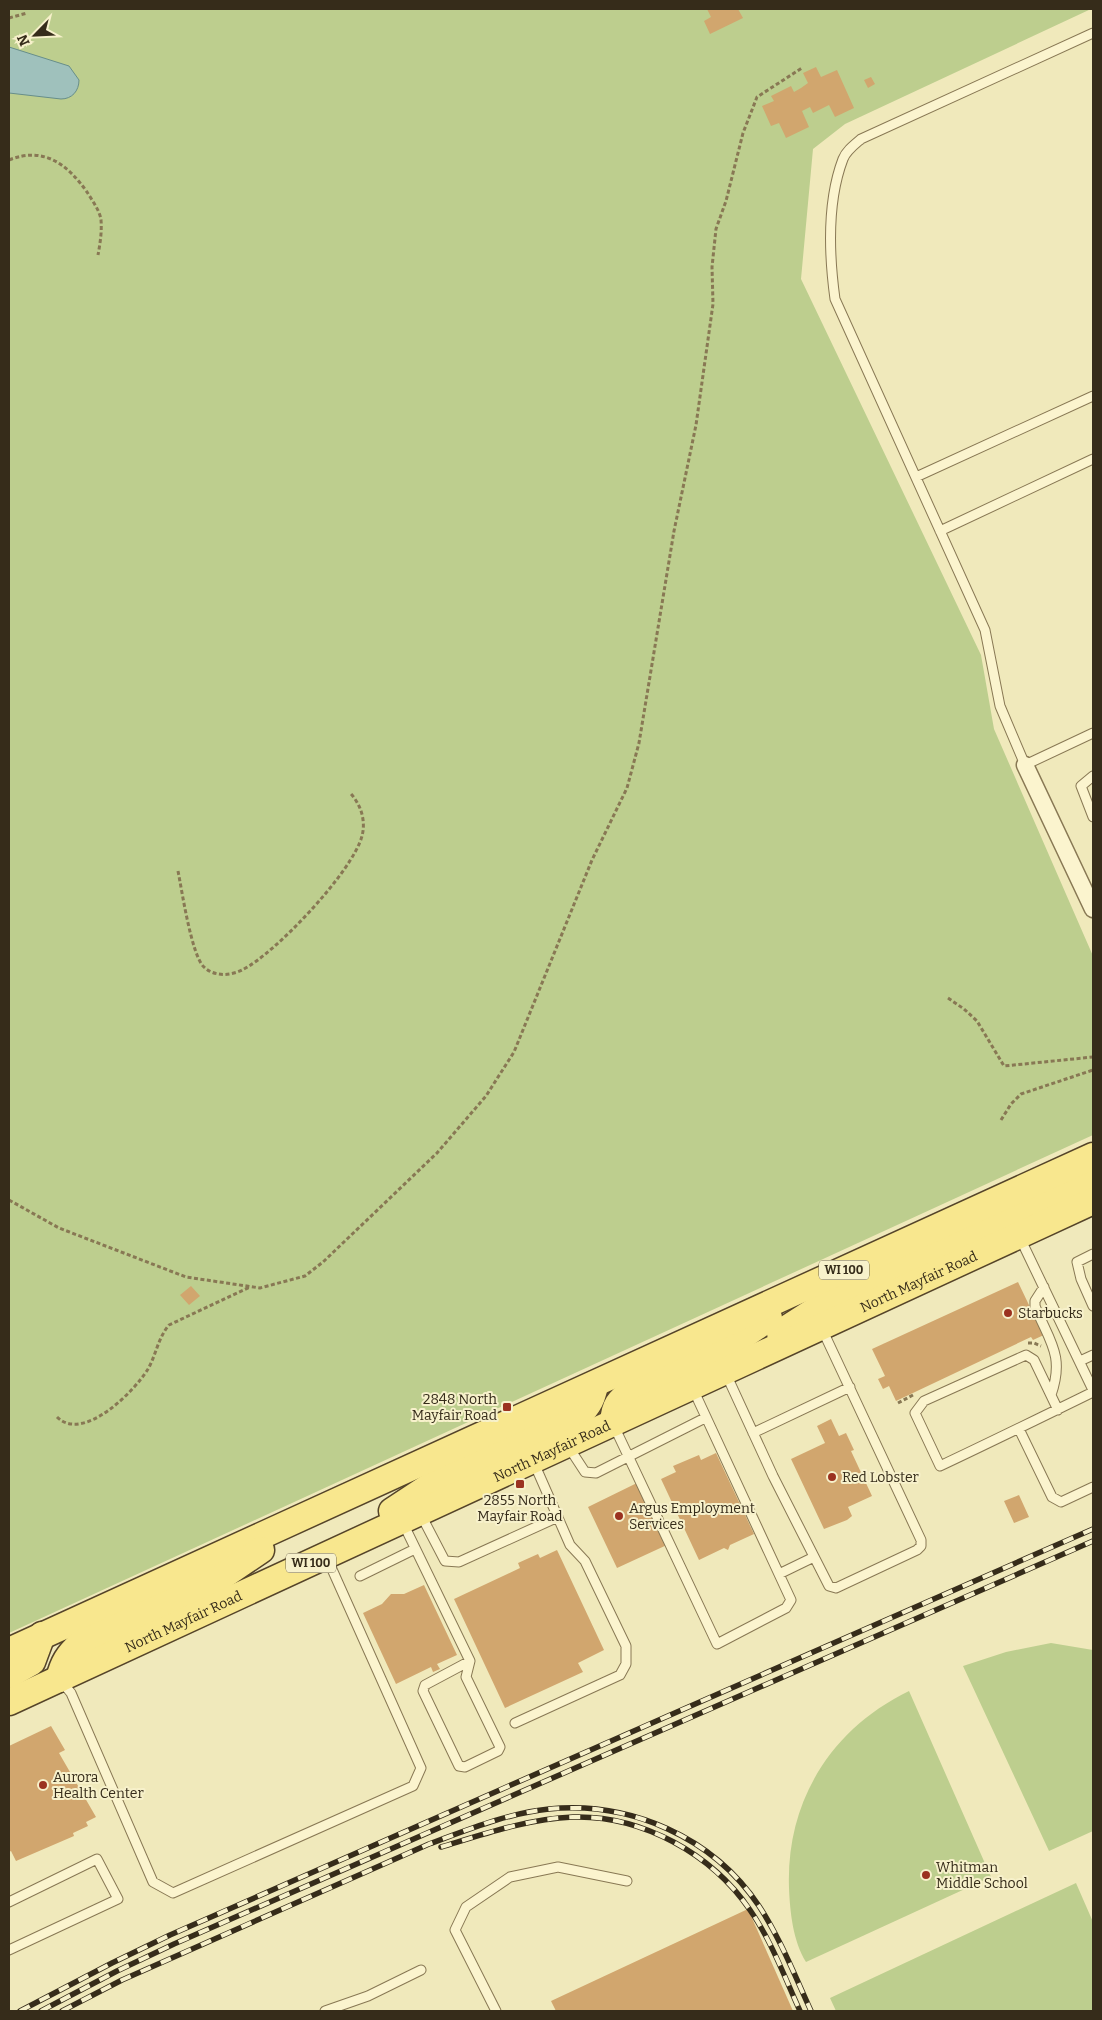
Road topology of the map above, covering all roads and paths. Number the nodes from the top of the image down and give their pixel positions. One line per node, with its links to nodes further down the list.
1 (27, 13): 2 (path)
2 (9, 18)
3 (1093, 33): 9 (lane)
4 (802, 68): 29 (path)
5 (9, 160): 6 (path)
6 (98, 255)
7 (1093, 396): 9 (lane)
8 (1093, 459): 10 (lane)
9 (916, 477): 10 (lane)
10 (940, 531): 12 (lane)
11 (1093, 733): 12 (lane)
12 (1025, 765): 17 (street)
13 (1093, 776): 15 (lane)
14 (351, 794): 16 (path)
15 (1093, 817)
16 (178, 871)
17 (1093, 909)
18 (948, 998): 19 (path)
19 (1093, 1057)
20 (1093, 1070): 21 (path)
21 (1002, 1120)
22 (1093, 1156): 28 (main road, WI 100)
23 (1093, 1180): 35 (main road)
24 (9, 1200): 29 (path)
25 (1093, 1201): 26 (main road, North Mayfair Road / WI 100)
26 (1019, 1236): 30 (lane); 32 (main road, North Mayfair Road / WI 100)
27 (1093, 1254): 31 (lane)
28 (822, 1280): 36 (main road, WI 100); 44 (main road)
29 (250, 1286): 42 (path)
30 (1044, 1287): 34 (lane); 40 (lane)
31 (1093, 1306)
32 (822, 1327): 35 (main road, North Mayfair Road / WI 100); 38 (lane)
33 (1093, 1355): 34 (lane)
34 (1080, 1361): 39 (lane)
35 (724, 1372): 37 (main road, North Mayfair Road / WI 100); 46 (lane)
36 (595, 1385): 51 (main road, WI 100); 55 (main road)
37 (692, 1387): 43 (lane); 44 (main road, North Mayfair Road / WI 100)
38 (850, 1387): 46 (lane); 56 (lane)
39 (1093, 1391): 41 (lane)
40 (1051, 1395): 41 (lane); 45 (lane)
41 (1058, 1410): 45 (lane)
42 (57, 1417)
43 (705, 1418): 48 (lane); 57 (lane)
44 (613, 1423): 47 (main road, North Mayfair Road / WI 100); 48 (lane)
45 (1019, 1429): 50 (lane)
46 (753, 1433): 56 (lane)
47 (567, 1444): 48 (lane); 49 (main road, North Mayfair Road / WI 100)
48 (630, 1457): 57 (lane)
49 (533, 1460): 52 (main road, North Mayfair Road / WI 100); 53 (lane)
50 (1093, 1487)
51 (319, 1510): 59 (main road, WI 100); 63 (main road)
52 (411, 1517): 53 (lane); 54 (lane); 55 (main road, North Mayfair Road / WI 100)
53 (558, 1517): 65 (lane)
54 (415, 1549): 58 (lane); 61 (lane)
55 (326, 1556): 63 (main road, North Mayfair Road / WI 100); 63 (lane)
56 (814, 1557): 57 (lane)
57 (779, 1574)
58 (360, 1576)
59 (42, 1635): 60 (main road, WI 100); 62 (main road)
60 (9, 1651)
61 (470, 1661): 61 (lane)
62 (9, 1675)
63 (60, 1679): 64 (main road, North Mayfair Road / WI 100)
64 (9, 1702)
65 (515, 1723)
66 (627, 1881): 71 (lane)
67 (9, 1902): 68 (lane)
68 (9, 1950)
69 (421, 1970): 70 (lane)
70 (325, 2011)
71 (496, 2011)

